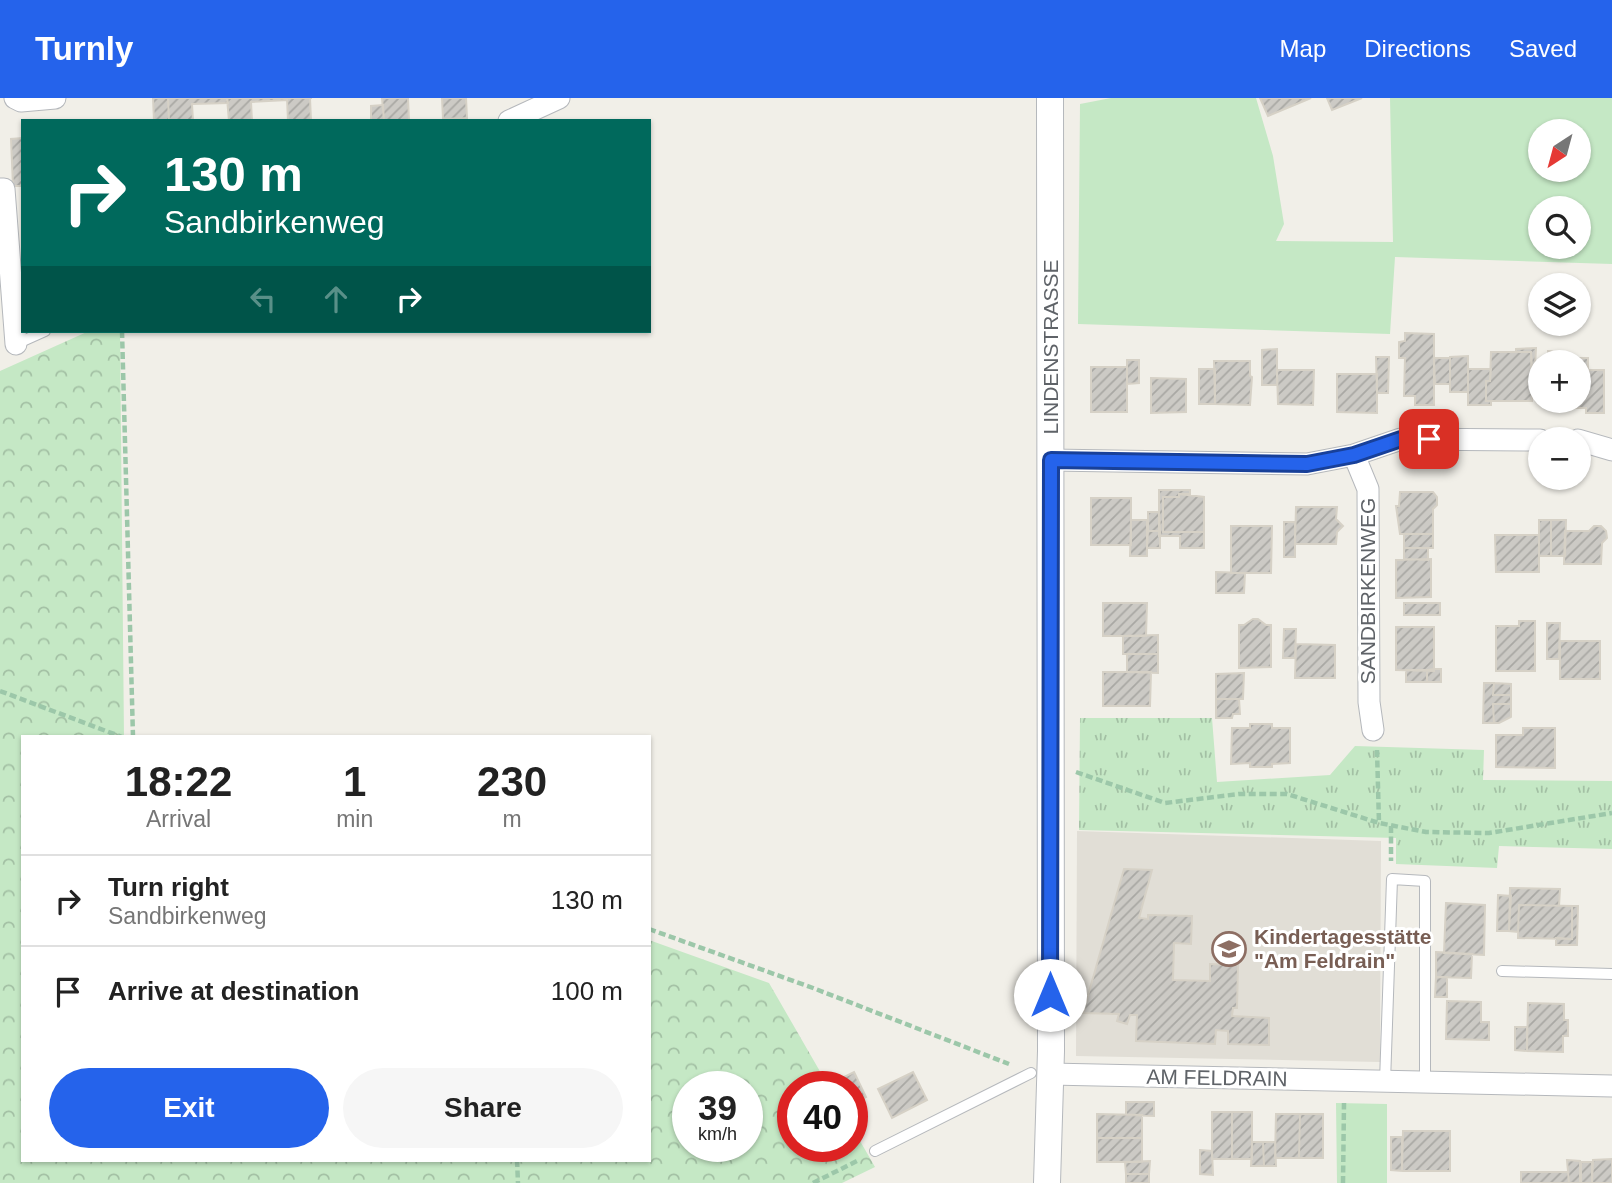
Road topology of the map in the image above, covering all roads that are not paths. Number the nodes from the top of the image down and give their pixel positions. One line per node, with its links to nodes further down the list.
1 (15, 98): 2 (street)
2 (55, 98)
3 (559, 98): 5 (street)
4 (1050, 98): 13 (street, LINDENSTRASSE)
5 (513, 119)
6 (0, 189): 8 (street)
7 (41, 333): 8 (lane)
8 (16, 344)
9 (1528, 440): 12 (street)
10 (1591, 444): 11 (street)
11 (1612, 450)
12 (1354, 455): 13 (street); 14 (street, SANDBIRKENWEG)
13 (1051, 460): 17 (street, LINDENSTRASSE)
14 (1373, 730)
15 (1502, 971): 16 (lane)
16 (1612, 974)
17 (1040, 1074): 18 (street, AM FELDRAIN); 21 (lane); 22 (street, LINDENSTRASSE)
18 (1385, 1082): 19 (street, AM FELDRAIN); 19 (lane)
19 (1425, 1082): 20 (street, AM FELDRAIN)
20 (1612, 1086)
21 (875, 1152)
22 (1047, 1183)

